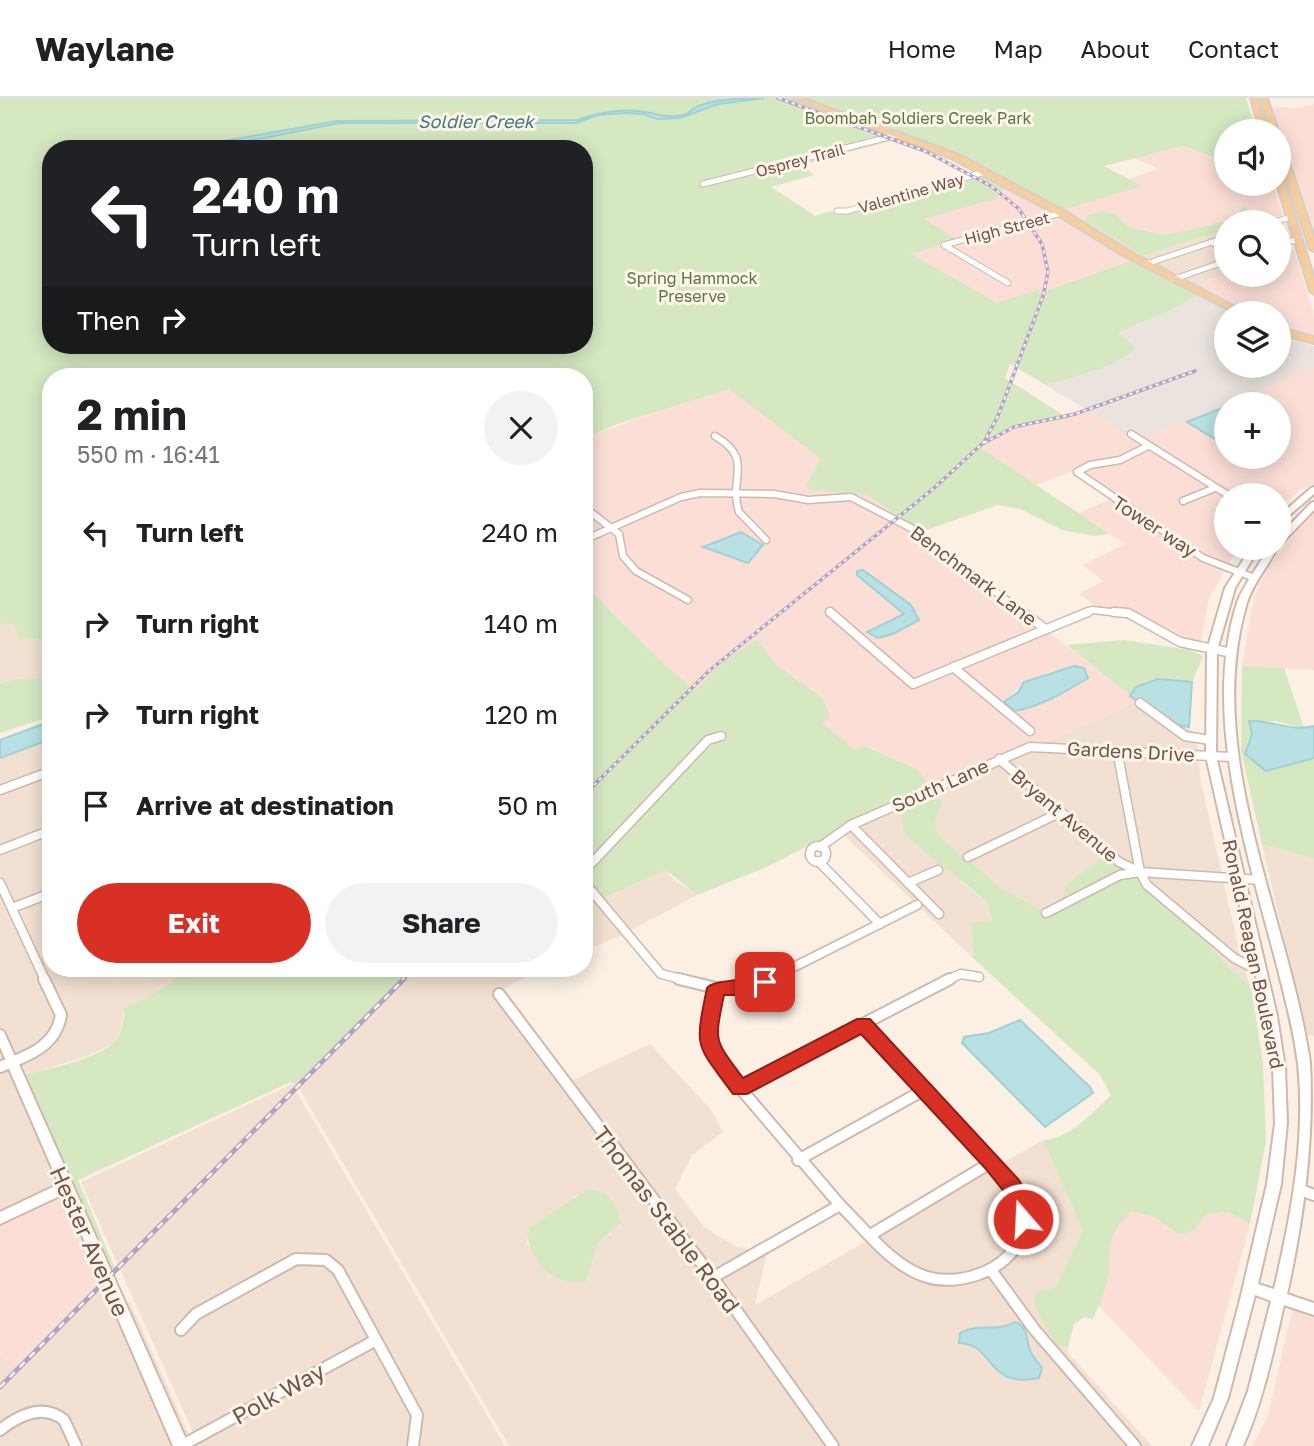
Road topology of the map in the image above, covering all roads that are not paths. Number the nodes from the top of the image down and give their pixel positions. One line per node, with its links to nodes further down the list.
1 (795, 98): 6 (main road)
2 (1254, 98): 4 (main road)
3 (1264, 98): 5 (main road)
4 (1260, 119)
5 (1271, 119)
6 (897, 135): 7 (main road); 9 (street, Osprey Trail)
7 (985, 172): 14 (street, Valentine Way); 15 (main road)
8 (1291, 179): 12 (main road)
9 (703, 184)
10 (1285, 196): 11 (main road)
11 (1286, 200): 12 (main road); 13 (main road)
12 (1298, 200): 22 (main road)
13 (1289, 210)
14 (837, 211)
15 (1061, 213): 23 (main road); 27 (street, High Street)
16 (1291, 217): 17 (main road)
17 (1298, 240): 19 (street); 25 (main road)
18 (1214, 241): 20 (street)
19 (1291, 241)
20 (1211, 242): 21 (street); 23 (street)
21 (1214, 244)
22 (1314, 249)
23 (1146, 264): 26 (main road)
24 (1214, 265): 26 (street)
25 (1310, 269): 28 (main road)
26 (1174, 279): 29 (main road)
27 (1009, 283)
28 (1314, 291)
29 (1218, 301)
30 (1291, 334): 31 (main road)
31 (1314, 340)
32 (1131, 433): 34 (street)
33 (715, 436): 38 (street)
34 (1148, 446): 35 (street); 49 (street, Tower way)
35 (1214, 487)
36 (1214, 488): 39 (street, Tower way)
37 (1314, 490): 41 (main road)
38 (737, 492): 44 (street, Benchmark Lane); 46 (street); 53 (street, Benchmark Lane)
39 (1183, 501)
40 (1314, 505): 43 (main road)
41 (1291, 512)
42 (593, 514): 44 (street)
43 (1291, 527)
44 (612, 528): 45 (street, Benchmark Lane); 51 (street)
45 (593, 536)
46 (766, 540)
47 (1246, 560): 49 (main road, Ronald Reagan Boulevard)
48 (1264, 560): 50 (main road, Ronald Reagan Boulevard)
49 (1237, 573): 50 (street, Tower way); 54 (main road, Ronald Reagan Boulevard)
50 (1252, 577): 55 (main road, Ronald Reagan Boulevard)
51 (688, 600)
52 (830, 612): 56 (street)
53 (1044, 628): 54 (street); 56 (street)
54 (1212, 650): 55 (street); 60 (main road, Ronald Reagan Boulevard)
55 (1232, 653): 64 (main road, Ronald Reagan Boulevard)
56 (953, 667): 58 (street)
57 (1140, 703): 60 (street)
58 (1030, 730)
59 (721, 736): 73 (street)
60 (1210, 740): 63 (main road, Ronald Reagan Boulevard)
61 (1030, 747): 62 (street, Gardens Drive); 65 (street, South Lane)
62 (1117, 750): 63 (street, Gardens Drive); 75 (street)
63 (1211, 756): 64 (street, Gardens Drive); 76 (main road, Ronald Reagan Boulevard)
64 (1231, 757): 77 (main road, Ronald Reagan Boulevard)
65 (999, 759): 68 (street, Bryant Avenue); 69 (street, South Lane)
66 (42, 774): 67 (street)
67 (0, 790)
68 (1059, 813): 72 (street); 75 (street, Bryant Avenue)
69 (851, 825): 79 (street); 86 (street, South Lane)
70 (42, 834): 71 (street)
71 (0, 850)
72 (968, 857)
73 (593, 862)
74 (938, 870): 79 (street)
75 (1140, 872): 76 (street); 84 (street); 87 (street, Bryant Avenue)
76 (1239, 879): 77 (street); 87 (main road, Ronald Reagan Boulevard)
77 (1261, 880): 101 (main road, Ronald Reagan Boulevard)
78 (0, 883): 83 (street)
79 (908, 883): 85 (street)
80 (42, 896): 83 (street)
81 (593, 900): 91 (street)
82 (917, 905): 86 (street)
83 (12, 908): 88 (street)
84 (1046, 913)
85 (939, 915)
86 (880, 924): 91 (street)
87 (1261, 972): 108 (main road, Ronald Reagan Boulevard)
88 (42, 974)
89 (44, 977): 95 (street)
90 (979, 977): 93 (street)
91 (716, 988): 96 (street)
92 (499, 994): 117 (street, Thomas Stable Road)
93 (863, 1024): 96 (street); 97 (street)
94 (0, 1035): 95 (street, Hester Avenue)
95 (6, 1064): 100 (main road, Hester Avenue)
96 (740, 1088): 98 (street)
97 (924, 1090): 98 (street); 99 (street)
98 (798, 1160): 103 (street)
99 (992, 1162): 105 (street); 106 (street)
100 (66, 1187): 104 (main road); 115 (main road, Hester Avenue)
101 (1301, 1190): 102 (street); 109 (main road, Ronald Reagan Boulevard)
102 (1314, 1195)
103 (840, 1205): 105 (street); 107 (street)
104 (0, 1217)
105 (872, 1234): 106 (street)
106 (991, 1270): 118 (street)
107 (719, 1274)
108 (1250, 1287): 109 (main road); 119 (main road, Ronald Reagan Boulevard)
109 (1279, 1297): 110 (main road); 120 (main road, Ronald Reagan Boulevard)
110 (1314, 1309)
111 (181, 1330): 112 (street)
112 (376, 1340): 115 (street, Polk Way); 116 (street)
113 (0, 1430): 114 (street)
114 (76, 1446)
115 (181, 1446)
116 (413, 1446)
117 (834, 1446)
118 (1135, 1446)
119 (1200, 1446)
120 (1236, 1446)

